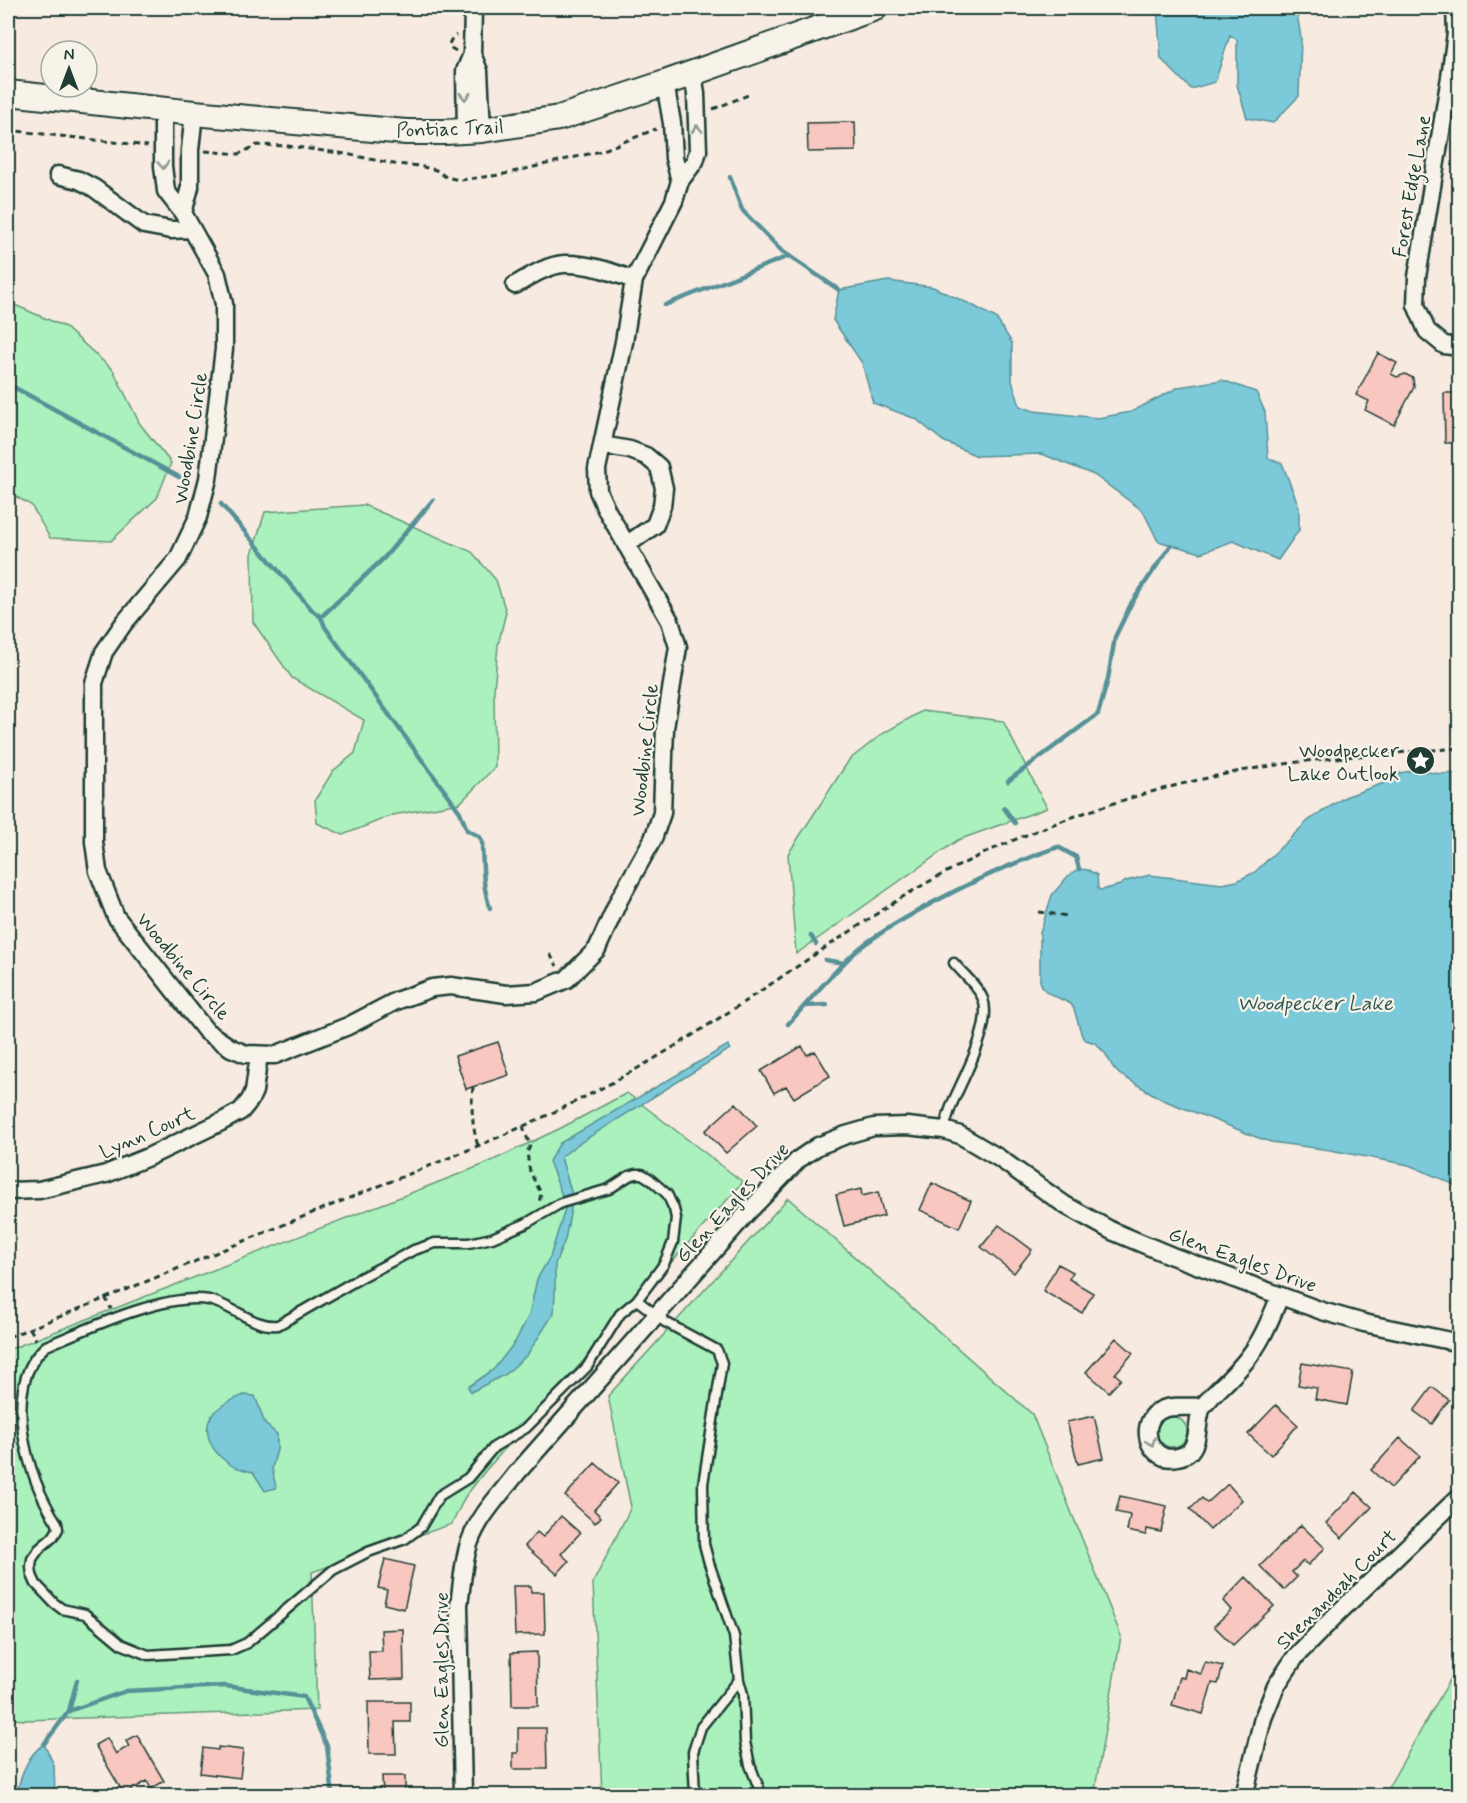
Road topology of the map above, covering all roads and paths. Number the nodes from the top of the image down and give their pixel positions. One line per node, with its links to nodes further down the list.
1 (473, 8): 9 (street)
2 (875, 8): 4 (main road, Pontiac Trail)
3 (1455, 8): 16 (street, Forest Edge Lane)
4 (693, 73): 5 (main road, Pontiac Trail); 11 (street, Woodbine Circle, one-way to 4)
5 (665, 83): 9 (main road, Pontiac Trail); 11 (street)
6 (8, 93): 7 (main road, Pontiac Trail)
7 (163, 110): 8 (main road, Pontiac Trail); 12 (street, Woodbine Circle, one-way to 12)
8 (194, 113): 9 (main road, Pontiac Trail); 12 (street)
9 (474, 130)
10 (58, 175): 13 (street)
11 (680, 181): 14 (street, Woodbine Circle)
12 (183, 213): 13 (street, Woodbine Circle)
13 (191, 229): 25 (street, Woodbine Circle)
14 (634, 280): 15 (street); 17 (street, Woodbine Circle)
15 (515, 285)
16 (1460, 347)
17 (602, 445): 18 (street, Woodbine Circle); 18 (street)
18 (626, 545): 25 (street, Woodbine Circle)
19 (1460, 748): 20 (path)
20 (1419, 751): 21 (path); 27 (path)
21 (1420, 761)
22 (1039, 912): 23 (path)
23 (1068, 916)
24 (954, 963): 28 (lane)
25 (259, 1055): 30 (street, Lynn Court)
26 (473, 1087): 29 (path)
27 (523, 1126): 29 (path); 31 (path)
28 (944, 1130): 32 (street, Glen Eagles Drive); 34 (street, Glen Eagles Drive)
29 (478, 1146): 35 (path)
30 (8, 1191)
31 (525, 1224): 33 (lane); 33 (lane)
32 (1280, 1296): 36 (street, Glen Eagles Drive); 37 (street)
33 (637, 1300): 34 (lane)
34 (656, 1316): 39 (lane); 40 (street, Glen Eagles Drive)
35 (8, 1337)
36 (1460, 1343)
37 (1202, 1407)
38 (1460, 1496): 43 (street, Shenandoah Court)
39 (739, 1680): 41 (lane); 42 (lane)
40 (464, 1796)
41 (695, 1796)
42 (762, 1796)
43 (1244, 1796)

